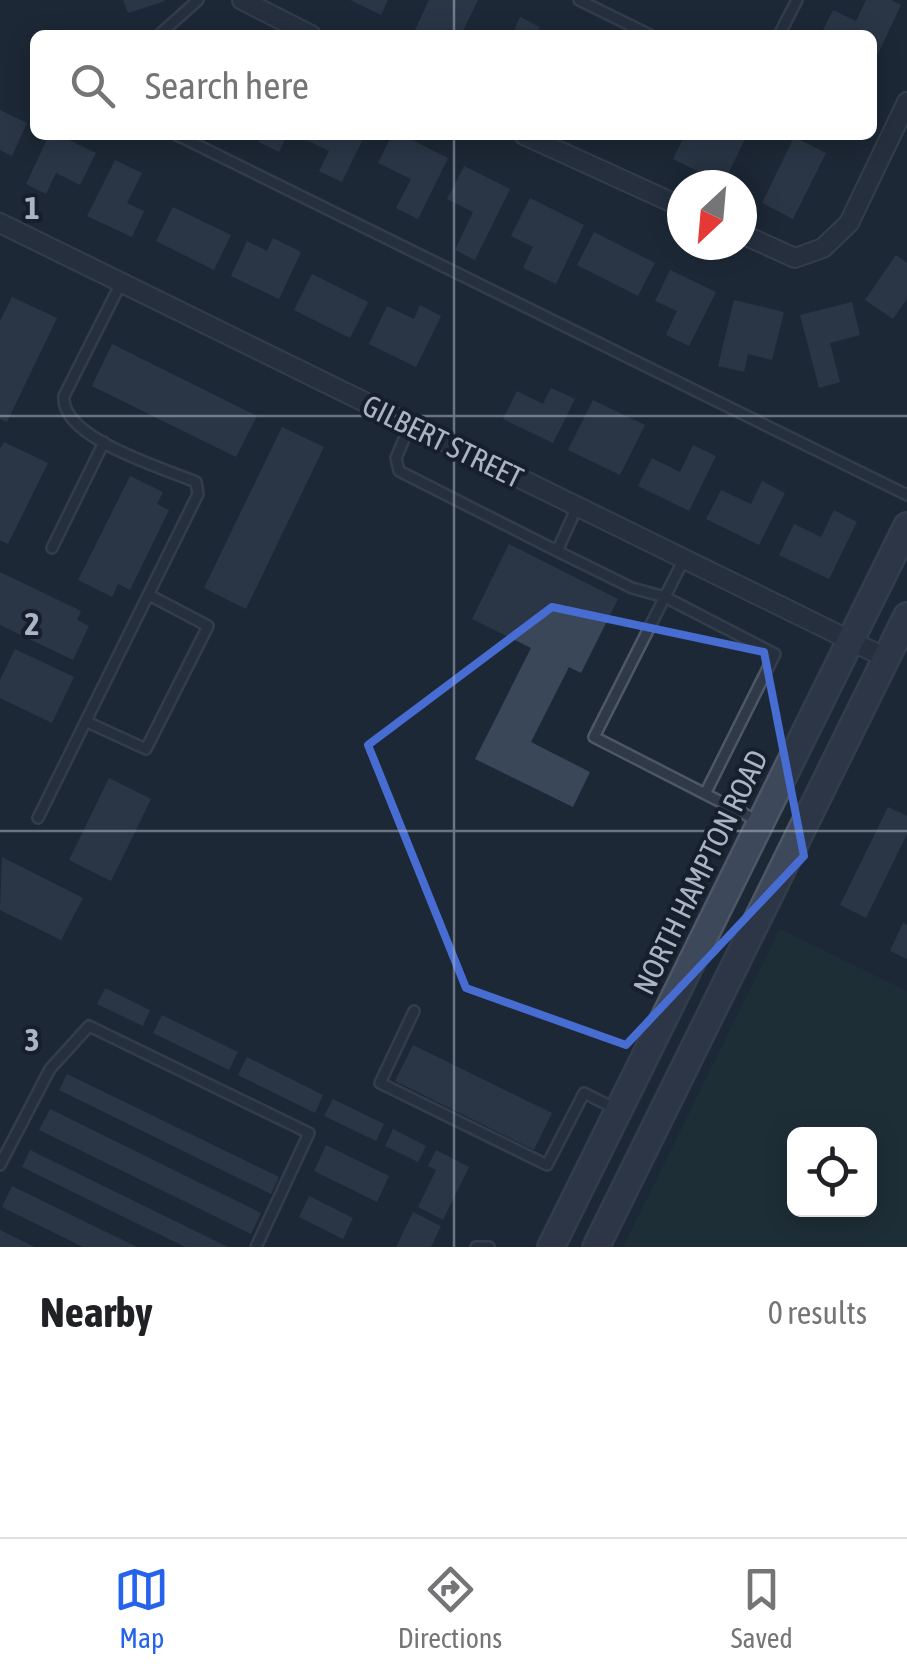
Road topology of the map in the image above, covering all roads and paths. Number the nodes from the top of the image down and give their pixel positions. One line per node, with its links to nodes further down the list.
1 (198, 0): 5 (lane)
2 (242, 0): 6 (street)
3 (579, 0): 7 (lane)
4 (797, 0): 8 (lane)
5 (165, 30)
6 (301, 30)
7 (640, 30)
8 (782, 30)
9 (907, 102): 14 (street)
10 (187, 140): 18 (lane)
11 (535, 140): 12 (street)
12 (667, 201)
13 (0, 223): 15 (street, GILBERT STREET)
14 (757, 240)
15 (121, 283): 16 (street, GILBERT STREET); 17 (lane)
16 (410, 426): 19 (street, GILBERT STREET); 22 (lane)
17 (104, 442): 21 (lane); 24 (lane)
18 (907, 495)
19 (577, 507): 22 (lane); 23 (street, GILBERT STREET)
20 (907, 526): 27 (main road, NORTH HAMPTON ROAD)
21 (52, 548)
22 (556, 551): 25 (lane)
23 (684, 559): 25 (lane); 27 (street, GILBERT STREET)
24 (149, 595): 29 (lane); 29 (lane)
25 (664, 597): 30 (lane); 30 (lane)
26 (907, 616): 28 (main road)
27 (850, 641): 28 (street, GILBERT STREET); 32 (main road, NORTH HAMPTON ROAD)
28 (886, 658): 40 (main road)
29 (86, 722): 31 (lane)
30 (705, 794): 32 (lane)
31 (38, 818)
32 (761, 822): 34 (main road, NORTH HAMPTON ROAD)
33 (414, 1011): 34 (lane)
34 (618, 1110): 39 (main road, NORTH HAMPTON ROAD)
35 (0, 1165): 36 (lane)
36 (256, 1247)
37 (476, 1247): 38 (lane)
38 (489, 1247)
39 (551, 1247)
40 (596, 1247)

